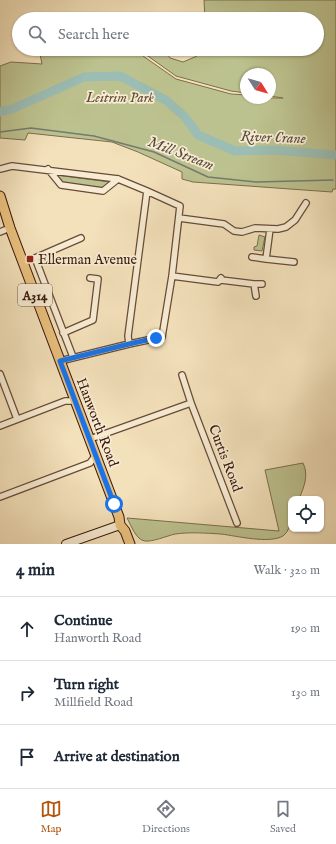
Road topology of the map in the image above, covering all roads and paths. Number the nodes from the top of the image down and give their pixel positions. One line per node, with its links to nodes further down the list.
1 (0, 169): 2 (street)
2 (48, 170): 3 (street); 3 (street)
3 (118, 179): 4 (street)
4 (147, 191): 7 (street); 21 (street)
5 (0, 196): 8 (main road, Hanworth Road / A314)
6 (306, 204): 9 (street)
7 (180, 218): 9 (street); 15 (street)
8 (10, 228): 10 (street); 23 (main road, Hanworth Road / A314)
9 (270, 230): 13 (street)
10 (0, 232)
11 (81, 238): 20 (street)
12 (252, 257): 13 (street)
13 (266, 259): 14 (street)
14 (294, 262)
15 (172, 276): 17 (street); 21 (street)
16 (90, 278): 20 (street)
17 (254, 284): 18 (street); 19 (street)
18 (262, 284)
19 (256, 296)
20 (63, 333): 22 (street)
21 (129, 344): 22 (street)
22 (73, 357): 23 (street)
23 (60, 361): 26 (main road, Hanworth Road / A314)
24 (0, 374): 29 (street)
25 (182, 375): 28 (street, Curtis Road)
26 (74, 397): 27 (street); 27 (street); 31 (main road, Hanworth Road / A314)
27 (65, 401): 29 (street)
28 (191, 403): 31 (street); 34 (street, Curtis Road)
29 (17, 419): 30 (street)
30 (0, 426)
31 (90, 439): 32 (main road, Hanworth Road / A314)
32 (93, 459): 33 (street); 35 (main road, Hanworth Road / A314)
33 (0, 497)
34 (237, 523)
35 (120, 525): 36 (street); 37 (main road, Hanworth Road / A314)
36 (66, 544)
37 (130, 544)

